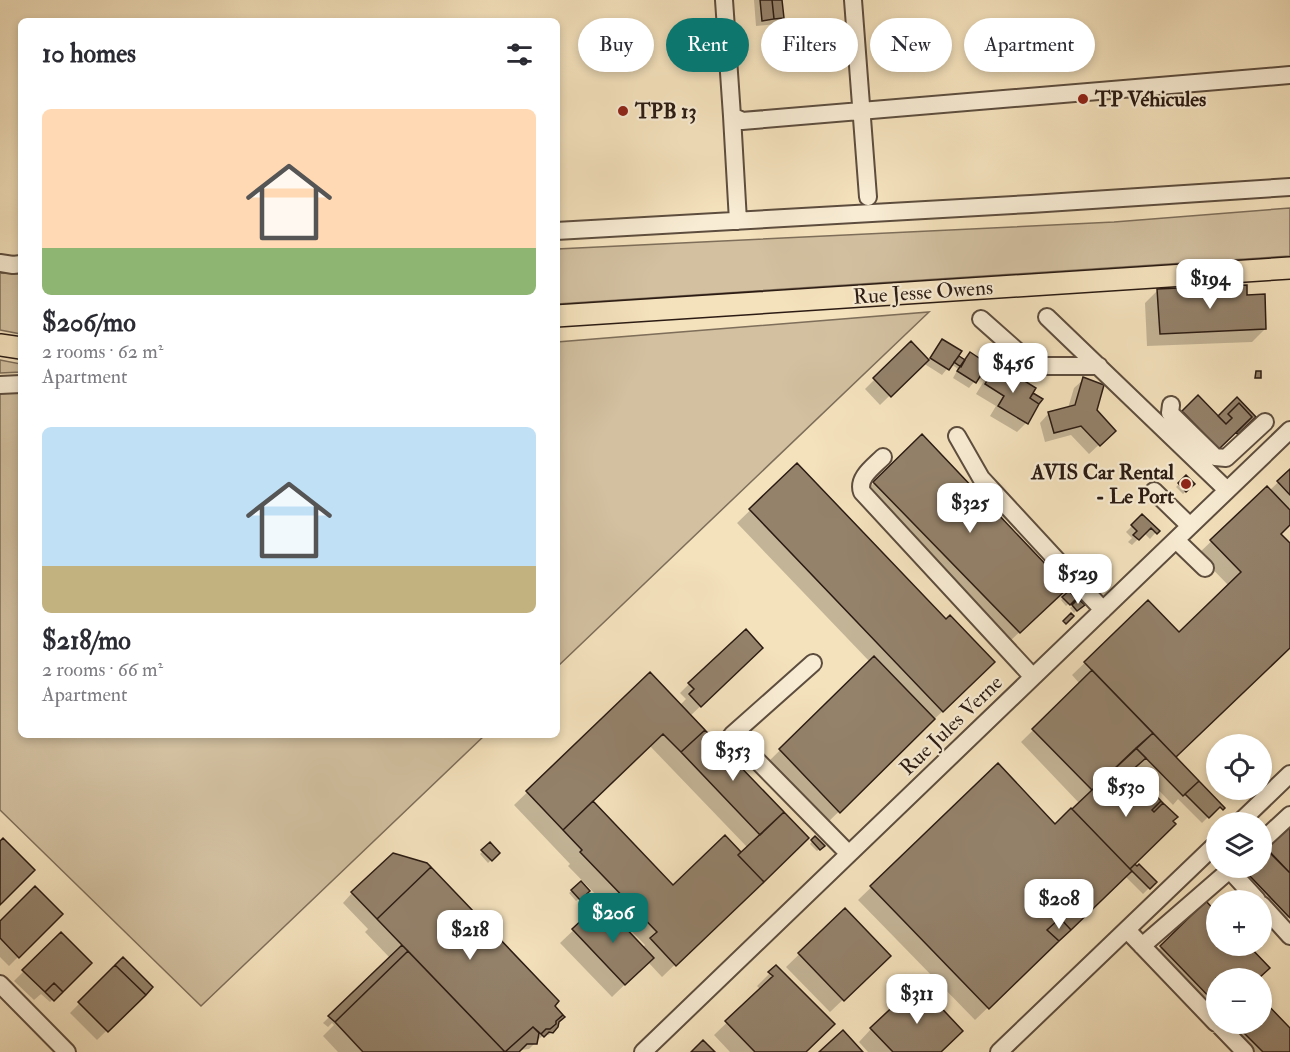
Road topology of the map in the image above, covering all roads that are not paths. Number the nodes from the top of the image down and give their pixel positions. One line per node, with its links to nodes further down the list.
1 (724, 0): 5 (street)
2 (853, 0): 4 (street)
3 (1290, 75): 4 (street)
4 (861, 111): 5 (street); 7 (street)
5 (732, 116): 8 (street)
6 (1290, 187): 8 (street)
7 (868, 198)
8 (738, 220): 9 (street)
9 (560, 231)
10 (0, 263): 11 (street)
11 (18, 264)
12 (1290, 268): 13 (main road, Rue Jesse Owens)
13 (560, 316)
14 (1047, 316): 18 (street)
15 (981, 319): 18 (street)
16 (0, 345): 17 (main road)
17 (18, 348)
18 (1099, 366): 26 (street)
19 (18, 384): 20 (street)
20 (0, 385)
21 (1171, 405): 24 (street)
22 (1290, 430): 24 (street, Rue Jules Verne)
23 (957, 436): 31 (street)
24 (1274, 445): 26 (street, Rue Jules Verne)
25 (883, 457): 33 (street)
26 (1227, 490): 28 (street, Rue Jules Verne)
27 (1154, 491): 28 (street)
28 (1190, 526): 29 (street, Rue Jules Verne)
29 (1176, 540): 30 (street); 31 (street, Rue Jules Verne)
30 (1205, 568)
31 (1103, 610): 33 (street, Rue Jules Verne)
32 (813, 663): 38 (street)
33 (1033, 677): 38 (street, Rue Jules Verne)
34 (1290, 774): 35 (street)
35 (1250, 812)
36 (1290, 814): 37 (street)
37 (1272, 831)
38 (849, 854): 51 (street, Rue Jules Verne)
39 (1206, 858): 44 (street)
40 (1219, 878): 46 (street)
41 (1238, 878): 42 (street)
42 (1249, 890)
43 (1272, 916): 45 (street)
44 (1127, 930): 46 (street); 52 (street)
45 (1290, 936)
46 (1142, 946): 48 (street)
47 (0, 985): 50 (street)
48 (1206, 1012)
49 (1228, 1034): 53 (street)
50 (68, 1052)
51 (642, 1052)
52 (999, 1052)
53 (1245, 1052)

